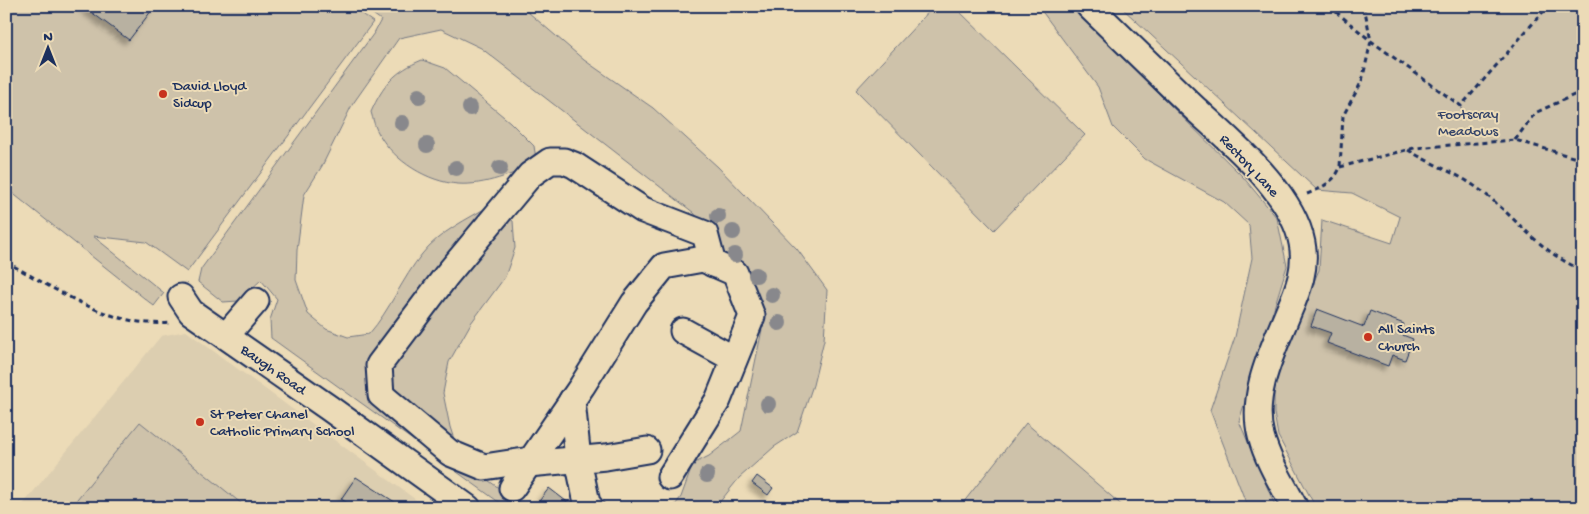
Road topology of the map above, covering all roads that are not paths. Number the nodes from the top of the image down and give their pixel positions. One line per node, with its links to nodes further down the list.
1 (1089, 6): 16 (street, Rectory Lane)
2 (713, 264): 7 (street); 8 (street); 11 (street)
3 (181, 297): 6 (street, Baugh Road)
4 (256, 301): 6 (street)
5 (684, 331): 7 (street)
6 (226, 336): 14 (street, Baugh Road)
7 (734, 359): 12 (street)
8 (572, 400): 10 (street); 11 (street)
9 (647, 450): 10 (street)
10 (578, 460): 11 (street); 15 (street)
11 (530, 462): 13 (street)
12 (670, 477)
13 (512, 488)
14 (468, 508)
15 (591, 508)
16 (1295, 508)

